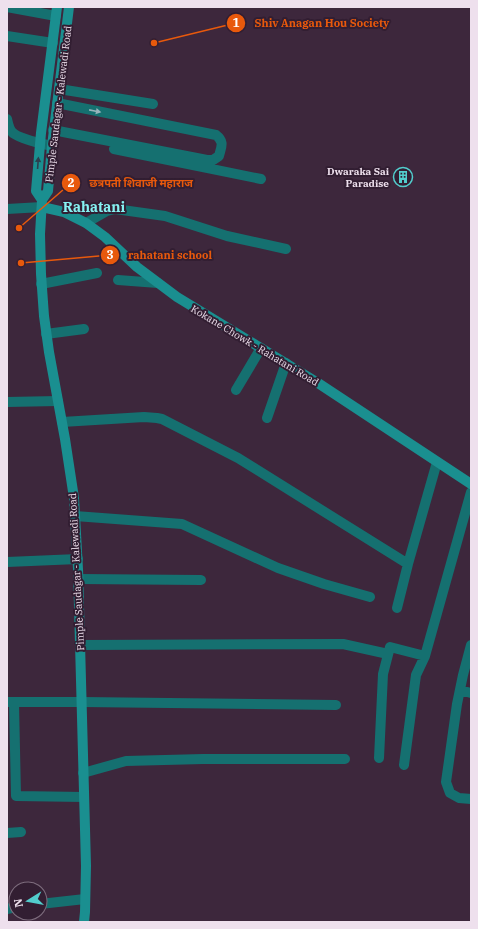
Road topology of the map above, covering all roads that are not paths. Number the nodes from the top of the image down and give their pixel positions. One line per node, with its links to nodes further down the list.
1 (7, 7): 3 (street)
2 (69, 7): 6 (main road, Pimple Saudagar - Kalewadi Road)
3 (57, 12): 5 (main road, Pimple Saudagar - Kalewadi Road)
4 (7, 36): 5 (street)
5 (53, 43): 10 (main road, Pimple Saudagar - Kalewadi Road)
6 (59, 88): 7 (main road, Pimple Saudagar - Kalewadi Road); 8 (street)
7 (57, 103): 11 (main road, Pimple Saudagar - Kalewadi Road); 11 (street, one-way to 11)
8 (152, 104)
9 (7, 120): 10 (street)
10 (40, 138): 11 (street); 13 (main road, Pimple Saudagar - Kalewadi Road, one-way to 10)
11 (53, 138): 12 (street); 13 (main road, Pimple Saudagar - Kalewadi Road)
12 (261, 178)
13 (42, 203): 14 (street); 15 (main road, Kokane Chowk - Rahatani Road); 20 (main road, Pimple Saudagar - Kalewadi Road)
14 (7, 209)
15 (86, 223): 16 (street); 19 (main road, Kokane Chowk - Rahatani Road)
16 (286, 249)
17 (98, 273): 20 (street)
18 (118, 280): 19 (street)
19 (158, 283): 23 (main road, Kokane Chowk - Rahatani Road)
20 (42, 284): 22 (main road, Pimple Saudagar - Kalewadi Road)
21 (84, 328): 22 (street)
22 (46, 334): 26 (main road, Pimple Saudagar - Kalewadi Road)
23 (261, 348): 24 (main road, Kokane Chowk - Rahatani Road); 25 (street)
24 (286, 363): 28 (street); 30 (main road, Kokane Chowk - Rahatani Road)
25 (236, 390)
26 (58, 401): 27 (street); 29 (main road, Pimple Saudagar - Kalewadi Road)
27 (7, 402)
28 (267, 418)
29 (62, 422): 33 (main road, Pimple Saudagar - Kalewadi Road); 36 (street)
30 (437, 462): 31 (main road, Kokane Chowk - Rahatani Road); 36 (street)
31 (471, 484)
32 (471, 492): 44 (street)
33 (75, 516): 34 (main road, Pimple Saudagar - Kalewadi Road); 39 (street)
34 (78, 559): 35 (street); 37 (main road, Pimple Saudagar - Kalewadi Road)
35 (7, 562)
36 (408, 564): 40 (street)
37 (79, 579): 38 (street); 41 (main road, Pimple Saudagar - Kalewadi Road)
38 (201, 580)
39 (370, 597)
40 (397, 608)
41 (80, 645): 43 (street); 48 (main road, Pimple Saudagar - Kalewadi Road)
42 (471, 645): 45 (street)
43 (388, 654): 44 (street); 50 (street)
44 (425, 656): 52 (street)
45 (460, 690): 46 (street); 55 (street)
46 (471, 693)
47 (10, 702): 48 (street); 54 (street)
48 (82, 702): 49 (street); 53 (main road, Pimple Saudagar - Kalewadi Road)
49 (336, 705)
50 (379, 758)
51 (345, 759): 53 (street)
52 (404, 765)
53 (84, 773): 54 (main road, Pimple Saudagar - Kalewadi Road)
54 (84, 797): 58 (main road, Pimple Saudagar - Kalewadi Road)
55 (471, 799)
56 (21, 832): 57 (street)
57 (7, 833)
58 (85, 899): 59 (street); 60 (main road, Pimple Saudagar - Kalewadi Road)
59 (48, 903)
60 (84, 922)

